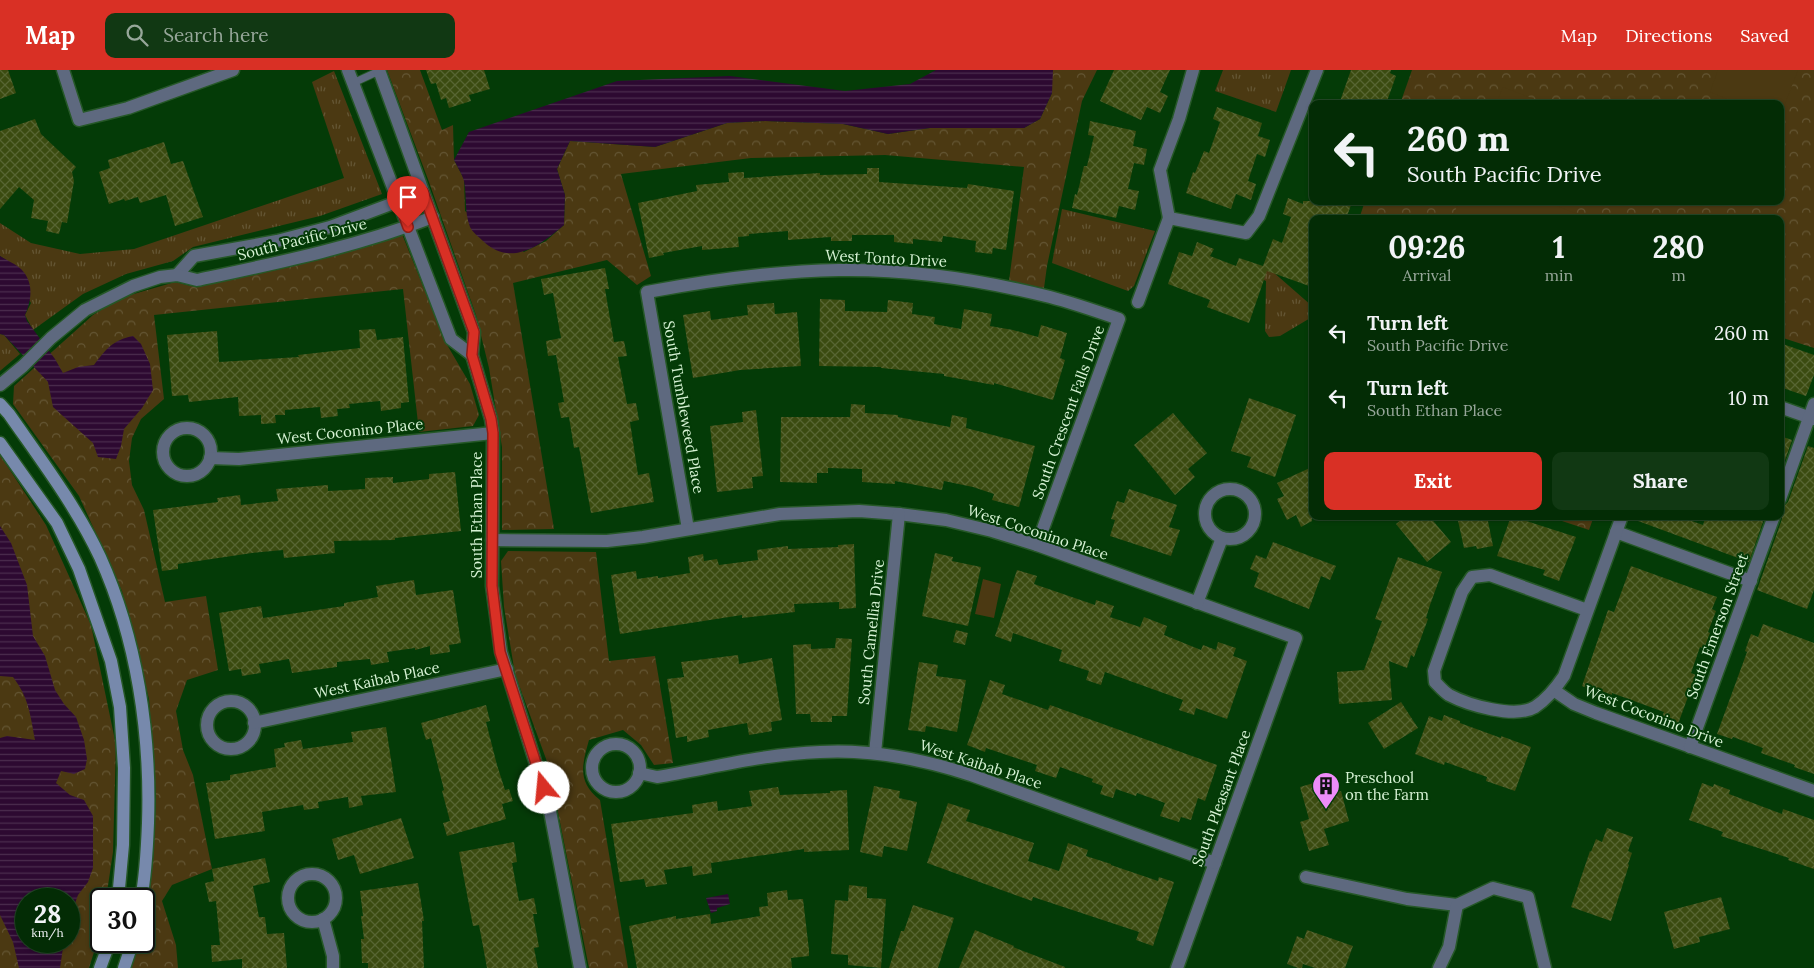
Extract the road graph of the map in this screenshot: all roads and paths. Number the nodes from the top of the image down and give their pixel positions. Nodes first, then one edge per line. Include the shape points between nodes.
1 (63, 70) edge
2 (233, 70) edge
3 (348, 70) edge
4 (1193, 70) edge
5 (1318, 70) edge
6 (379, 71) edge
7 (353, 83) junction
8 (423, 192) junction
9 (399, 202) junction
10 (433, 218) junction
11 (1169, 218) junction
12 (408, 227) junction
13 (177, 274) junction
14 (647, 292) joint
15 (1138, 302) dead end
16 (1119, 318) joint
17 (472, 355) junction
18 (0, 385) edge
19 (0, 404) edge
20 (1814, 404) edge
21 (1784, 408) edge
22 (1812, 418) edge
23 (493, 433) junction
24 (0, 443) edge
25 (210, 458) dead end
26 (1784, 489) edge
27 (899, 514) junction
28 (1620, 520) edge
29 (1773, 520) edge
30 (688, 529) junction
31 (1616, 532) junction
32 (1222, 538) dead end
33 (492, 540) junction
34 (1037, 545) junction
35 (1751, 581) junction
36 (1197, 603) junction
37 (1587, 610) junction
38 (1296, 638) joint
39 (507, 670) junction
40 (1554, 691) junction
41 (254, 723) dead end
42 (1690, 747) junction
43 (875, 753) junction
44 (639, 773) dead end
45 (1814, 792) edge
46 (1215, 863) junction
47 (1306, 878) dead end
48 (119, 888) edge
49 (142, 888) edge
50 (1457, 905) junction
51 (323, 919) dead end
52 (106, 953) edge
53 (129, 953) edge
54 (100, 968) edge
55 (124, 968) edge
56 (333, 968) edge
57 (580, 968) edge
58 (1177, 968) edge
59 (1440, 968) edge
60 (1545, 968) edge

1 - 2 street via 79,120 128,108
3 - 7 street
4 - 11 street via 1160,170
5 - 11 street via 1259,216 1246,232
6 - 7 lane
6 - 8 street, South Ethan Place
7 - 9 street
8 - 9 street, South Pacific Drive
8 - 10 street, South Ethan Place
9 - 12 street
9 - 13 street, South Pacific Drive via 276,241 194,256
10 - 12 street, South Pacific Drive
10 - 17 street, South Ethan Place via 474,332
11 - 15 street
12 - 13 street, South Pacific Drive via 329,252 197,280
12 - 17 street via 451,339
13 - 18 street, South Pacific Drive via 160,276 133,286 85,310
14 - 16 street, West Tonto Drive via 769,273 840,270 911,273 982,282 1051,297
14 - 30 street, South Tumbleweed Place
16 - 34 street, South Crescent Falls Drive
17 - 23 street, South Ethan Place
19 - 49 street via 74,510 100,558 135,661 143,710 149,792 148,845
20 - 22 street
21 - 22 street
22 - 26 street
23 - 25 street, West Coconino Place via 239,459
23 - 33 street, South Ethan Place
24 - 48 street via 57,522 79,568 111,661 120,707 124,768
27 - 30 street, West Coconino Place via 859,511 780,514
27 - 34 street, West Coconino Place via 946,520
27 - 43 street, South Camellia Drive
28 - 31 street
29 - 35 street, South Emerson Street
30 - 33 street, West Coconino Place via 607,541
31 - 35 street
31 - 37 street
32 - 36 street
33 - 39 street, South Ethan Place via 492,586 500,652
34 - 36 street, West Coconino Place
35 - 42 street, South Emerson Street
36 - 38 street, West Coconino Place
37 - 40 street via 1564,676
37 - 40 street via 1490,575 1472,577 1462,592 1434,671 1435,682 1448,694 1506,712 1533,708
38 - 46 street, South Pleasant Place
39 - 41 street, West Kaibab Place
39 - 57 street, South Ethan Place via 549,806
40 - 42 street, West Coconino Drive via 1574,704
42 - 45 street, West Coconino Drive
43 - 44 street, West Kaibab Place via 794,754 657,777
43 - 46 street, West Kaibab Place via 940,765 971,775
46 - 58 street, South Pleasant Place
47 - 50 street via 1407,900
50 - 59 street via 1449,947
50 - 60 street via 1493,888 1528,897
51 - 56 street
52 - 54 street
53 - 55 street

